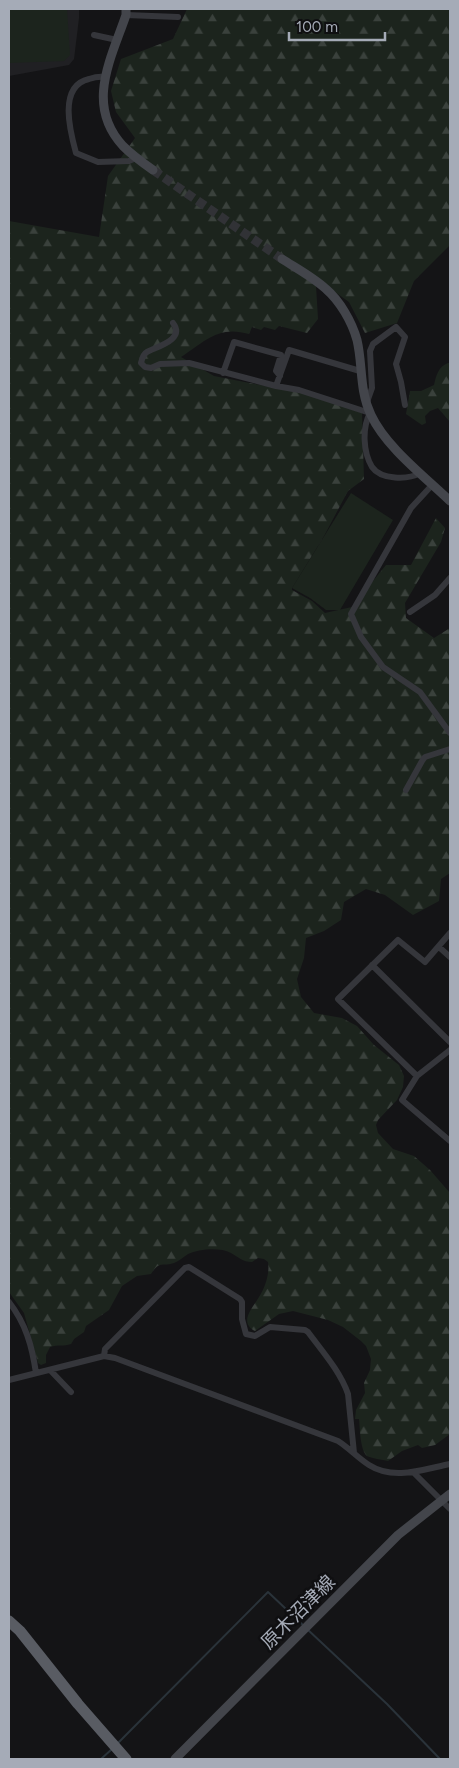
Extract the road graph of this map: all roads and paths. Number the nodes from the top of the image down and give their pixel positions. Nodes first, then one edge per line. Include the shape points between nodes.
1 (126, 12) edge
2 (178, 17) dead end
3 (94, 35) dead end
4 (117, 40) junction
5 (105, 77) junction
6 (136, 158) junction
7 (153, 170) tunnel mouth
8 (282, 259) tunnel mouth
9 (173, 323) dead end
10 (360, 371) junction
11 (223, 373) junction
12 (280, 376) junction
13 (276, 386) junction
14 (367, 402) junction
15 (405, 405) dead end
16 (370, 413) junction
17 (420, 473) junction
18 (433, 484) junction
19 (450, 500) edge
20 (450, 578) edge
21 (410, 612) dead end
22 (450, 733) edge
23 (450, 749) edge
24 (406, 790) dead end
25 (450, 934) edge
26 (439, 947) junction
27 (450, 957) edge
28 (372, 965) junction
29 (450, 1042) edge
30 (450, 1050) edge
31 (417, 1076) junction
32 (450, 1141) edge
33 (210, 1270) dead end
34 (207, 1278) junction
35 (230, 1283) dead end
36 (226, 1290) junction
37 (248, 1294) dead end
38 (9, 1302) edge
39 (242, 1302) junction
40 (104, 1356) junction
41 (50, 1370) junction
42 (36, 1373) junction
43 (9, 1380) edge
44 (72, 1392) dead end
45 (354, 1452) junction
46 (450, 1464) edge
47 (413, 1472) junction
48 (450, 1494) edge
49 (442, 1501) junction
50 (450, 1509) edge
51 (9, 1621) edge
52 (126, 1759) edge
53 (175, 1759) edge

1 - 2 street
1 - 4 main road
3 - 4 street
4 - 5 main road
5 - 6 main road via 102,93 106,120 123,146
5 - 6 street via 83,80 75,86 68,115 76,153 98,162
6 - 7 main road
8 - 10 main road via 326,289 344,311 357,340
9 - 11 street via 176,332 173,337 166,344 147,352 141,363 152,368 160,364 189,363
10 - 12 street via 289,350
10 - 14 main road
11 - 12 street via 234,342 281,355 276,371
11 - 13 street
12 - 13 street
13 - 16 street via 299,390
14 - 15 street via 372,388 370,351 396,326 405,337 396,364
14 - 16 main road
16 - 17 main road via 388,442
16 - 17 street via 366,421 365,447 373,468 380,474 400,479
17 - 18 main road
18 - 19 main road
18 - 22 street via 411,508 351,614 361,637 383,667 420,692
20 - 21 street via 435,595
23 - 24 street via 426,757
25 - 26 street
26 - 27 street
26 - 28 street via 425,962 398,940
28 - 29 street
28 - 31 street via 338,999
30 - 31 street
31 - 32 street via 402,1100
33 - 34 street
34 - 36 street
34 - 40 street via 189,1267 185,1268 105,1349
35 - 36 street
36 - 39 street
37 - 39 street
38 - 42 street via 32,1348
39 - 45 street via 246,1334 255,1336 270,1327 305,1330 333,1365 348,1394
40 - 41 street
40 - 45 street via 338,1441
41 - 42 street
41 - 44 street
42 - 43 street
45 - 47 street via 371,1467
46 - 47 street
47 - 49 street
48 - 49 main road, 原木沼津線
49 - 50 street
49 - 53 main road, 原木沼津線 via 398,1535
51 - 52 highway

